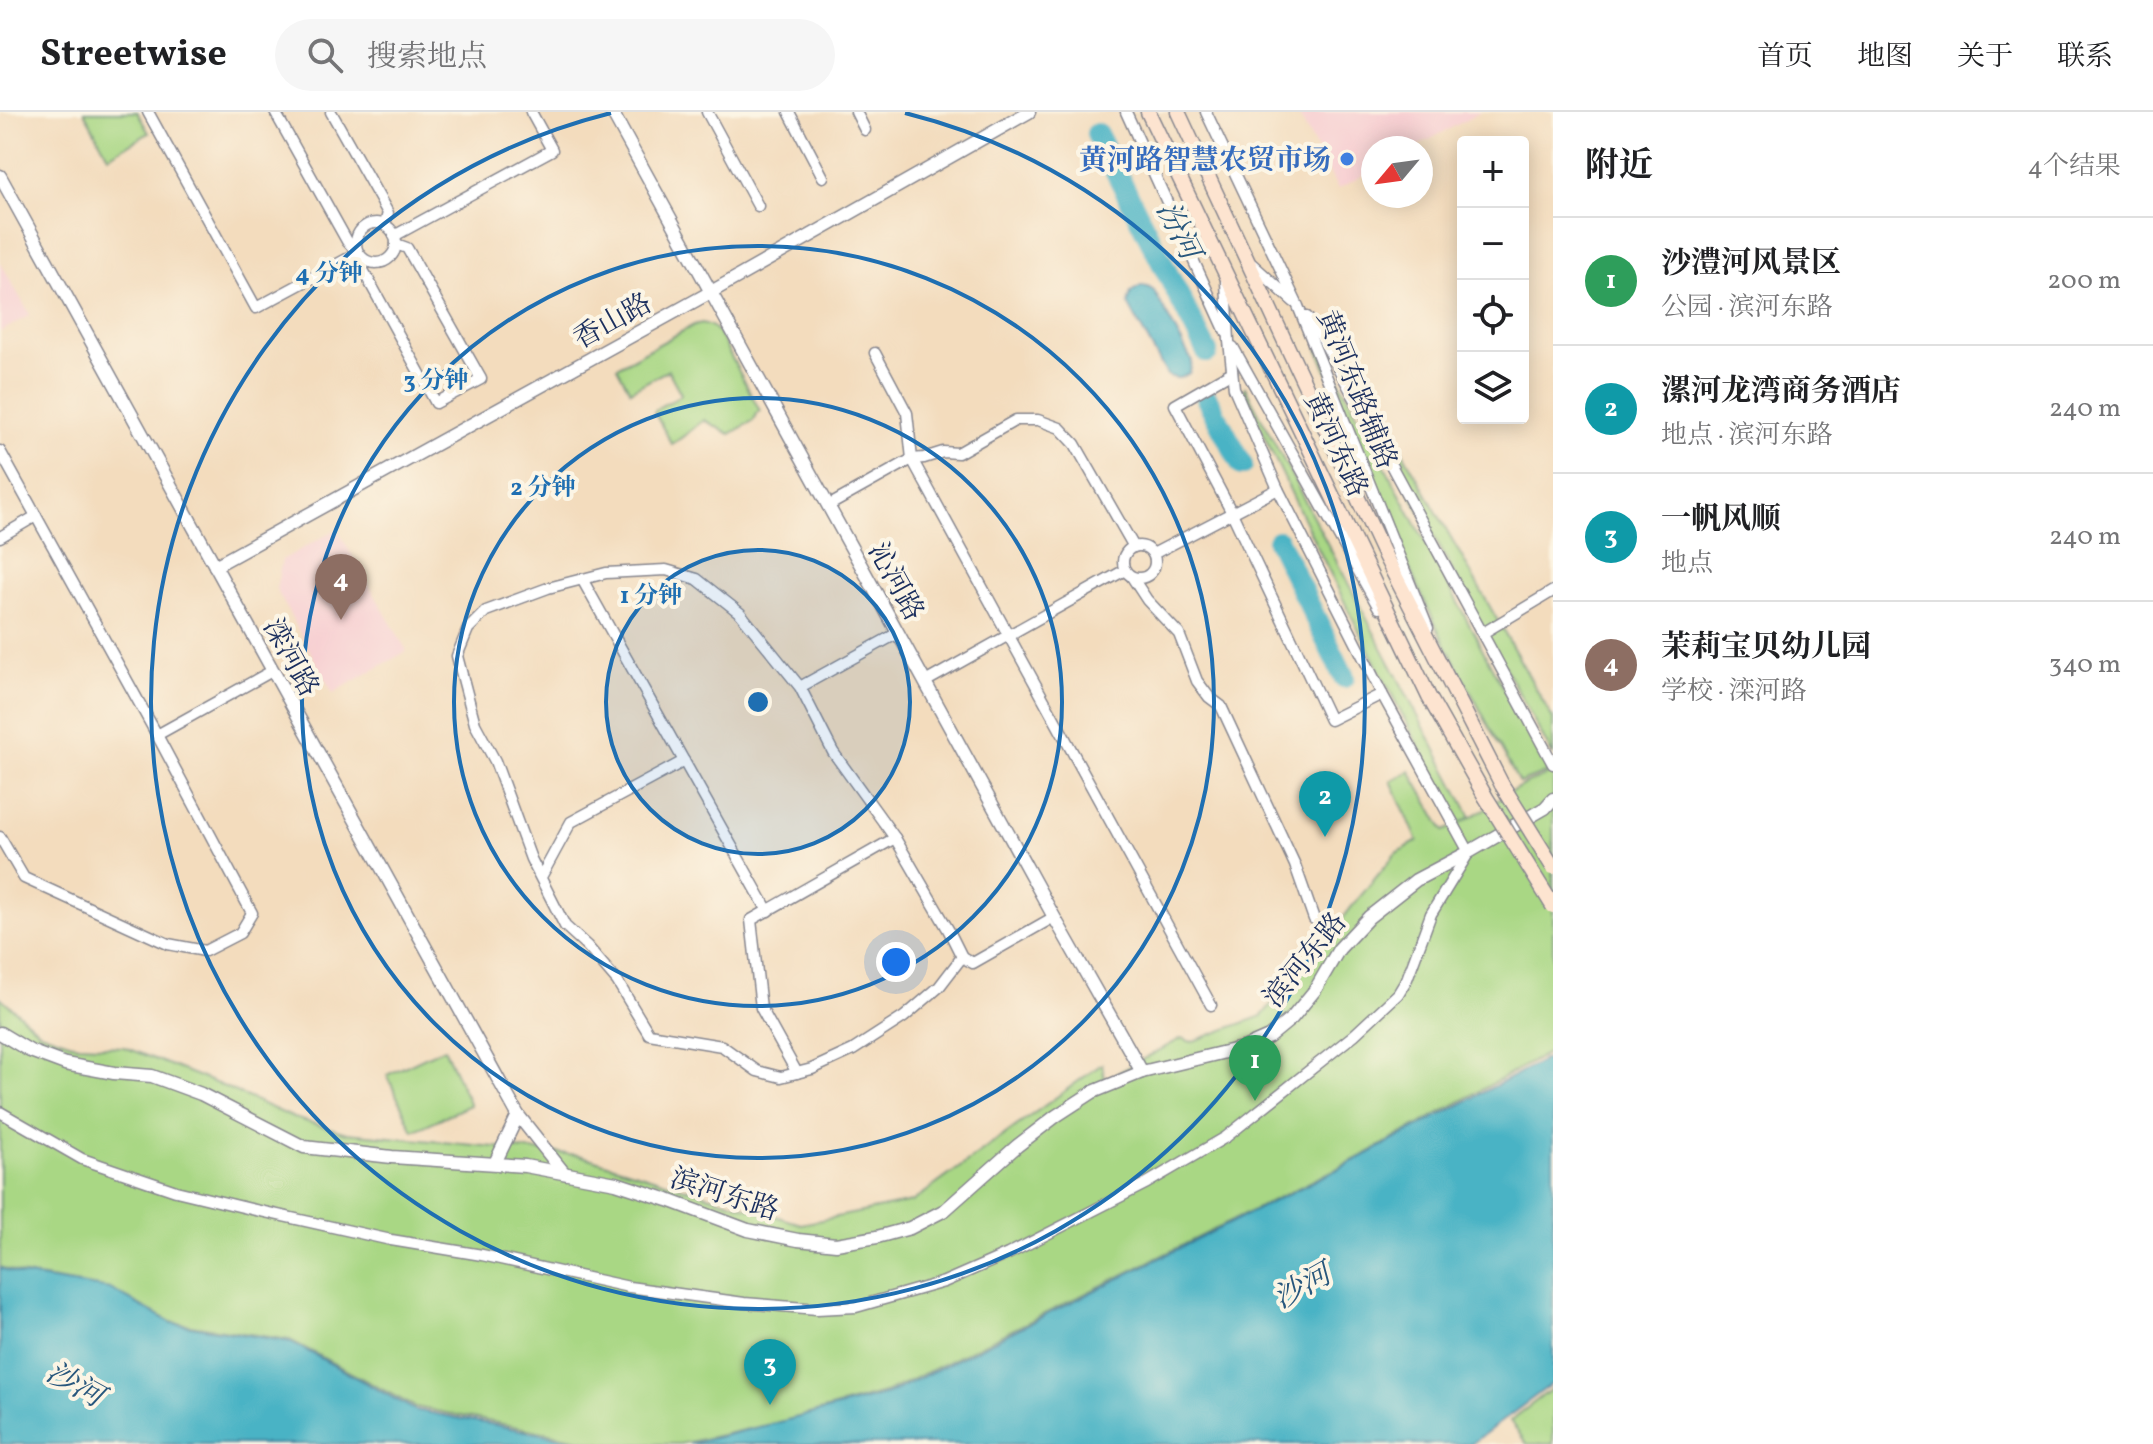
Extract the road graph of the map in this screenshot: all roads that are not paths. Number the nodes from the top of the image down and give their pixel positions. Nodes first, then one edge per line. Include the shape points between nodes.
1 (148, 112) edge
2 (275, 112) edge
3 (331, 112) edge
4 (531, 112) edge
5 (612, 112) edge
6 (707, 112) edge
7 (789, 112) edge
8 (856, 112) edge
9 (1029, 112) edge
10 (1126, 112) edge
11 (1148, 112) edge
12 (1178, 112) edge
13 (1206, 112) edge
14 (865, 130) dead end
15 (0, 176) edge
16 (823, 177) dead end
17 (758, 206) dead end
18 (385, 224) junction
19 (395, 240) junction
20 (358, 253) junction
21 (1247, 259) junction
22 (1226, 271) junction
23 (711, 292) junction
24 (1298, 306) junction
25 (1229, 341) junction
26 (875, 353) dead end
27 (1232, 372) junction
28 (0, 451) edge
29 (912, 459) junction
30 (1278, 489) junction
31 (828, 506) junction
32 (1232, 513) junction
33 (36, 516) junction
34 (0, 537) edge
35 (1134, 547) junction
36 (1153, 554) junction
37 (215, 566) junction
38 (1128, 573) junction
39 (582, 579) junction
40 (1553, 591) edge
41 (898, 633) junction
42 (1483, 633) junction
43 (1008, 635) junction
44 (272, 671) junction
45 (925, 682) junction
46 (800, 687) junction
47 (1453, 689) junction
48 (1382, 694) junction
49 (1429, 697) junction
50 (157, 735) junction
51 (684, 761) junction
52 (1553, 764) edge
53 (1550, 804) edge
54 (0, 837) edge
55 (895, 838) junction
56 (1469, 852) junction
57 (1553, 867) edge
58 (541, 877) junction
59 (1553, 906) edge
60 (768, 911) junction
61 (1054, 917) junction
62 (1314, 919) dead end
63 (962, 957) junction
64 (1211, 1005) dead end
65 (0, 1033) edge
66 (1142, 1072) junction
67 (797, 1073) junction
68 (0, 1112) edge
69 (518, 1115) junction
70 (495, 1163) junction
71 (564, 1173) junction

1 - 20 street via 256,308
2 - 20 street
3 - 18 street via 388,213
4 - 19 street via 552,150
5 - 23 street, 沁河路
6 - 17 street
7 - 16 street
8 - 14 street
9 - 23 street, 香山路
10 - 25 street
11 - 22 main road, 黄河东路
12 - 21 main road, 黄河东路
13 - 24 street, 黄河东路辅路
15 - 37 street, 滦河路
18 - 19 street
18 - 20 street via 362,229
19 - 20 street via 394,252 383,262 367,262
19 - 20 street via 407,248 481,379 436,403
21 - 24 street
21 - 47 main road, 黄河东路
22 - 25 street
22 - 49 main road, 黄河东路
23 - 31 street, 沁河路
23 - 37 street, 香山路
24 - 42 street via 1321,336
24 - 47 street, 黄河东路辅路
25 - 27 street
25 - 49 street
26 - 29 street via 907,413
27 - 30 street
27 - 32 street via 1175,405
28 - 33 street
29 - 31 street
29 - 35 street via 958,453 1016,420 1060,428 1075,444
29 - 43 street
30 - 32 street
30 - 48 street
31 - 41 street, 沁河路
32 - 36 street
32 - 48 street via 1330,720
33 - 34 street
33 - 50 street
35 - 36 street
35 - 38 street via 1123,559
36 - 38 street via 1151,573 1142,578
37 - 44 street, 滦河路
38 - 43 street
38 - 62 street via 1179,634 1197,681 1221,706 1295,865
39 - 46 street via 666,570 697,579 740,613
39 - 51 street
39 - 58 street via 486,611 468,629 457,656 475,724
40 - 42 street
41 - 45 street, 沁河路
41 - 46 street
42 - 52 street
43 - 45 street
43 - 64 street
44 - 50 street
44 - 69 street, 滦河路
45 - 61 street, 沁河路
46 - 55 street via 833,752
47 - 57 main road, 黄河东路, bridge via 1502,785
48 - 56 street
49 - 59 main road, 黄河东路, bridge
50 - 54 street via 252,913 240,933 205,951 168,944 24,878
51 - 58 street via 571,822
51 - 60 street
53 - 56 street, 滨河东路
55 - 60 street
55 - 63 street
56 - 66 street, 滨河东路 via 1416,880 1369,917 1339,949 1292,1018 1269,1037
56 - 68 street via 1431,914 1398,994 1226,1137 1008,1254 944,1282 856,1307 744,1303 629,1287 263,1212 176,1191 82,1159
58 - 67 street via 565,926 617,981 649,1034 722,1046 757,1071 781,1077
60 - 67 street via 751,920 761,1008
61 - 63 street via 973,963
61 - 66 street, 沁河路
63 - 67 street via 939,987 904,1017 853,1050
65 - 70 street, 滨河东路 via 65,1064 152,1076 304,1147
66 - 71 street, 滨河东路 via 1093,1092 1056,1116 945,1210 877,1237 836,1244 748,1230 629,1187
69 - 70 street
69 - 71 street, 滦河路
70 - 71 street, 滨河东路

